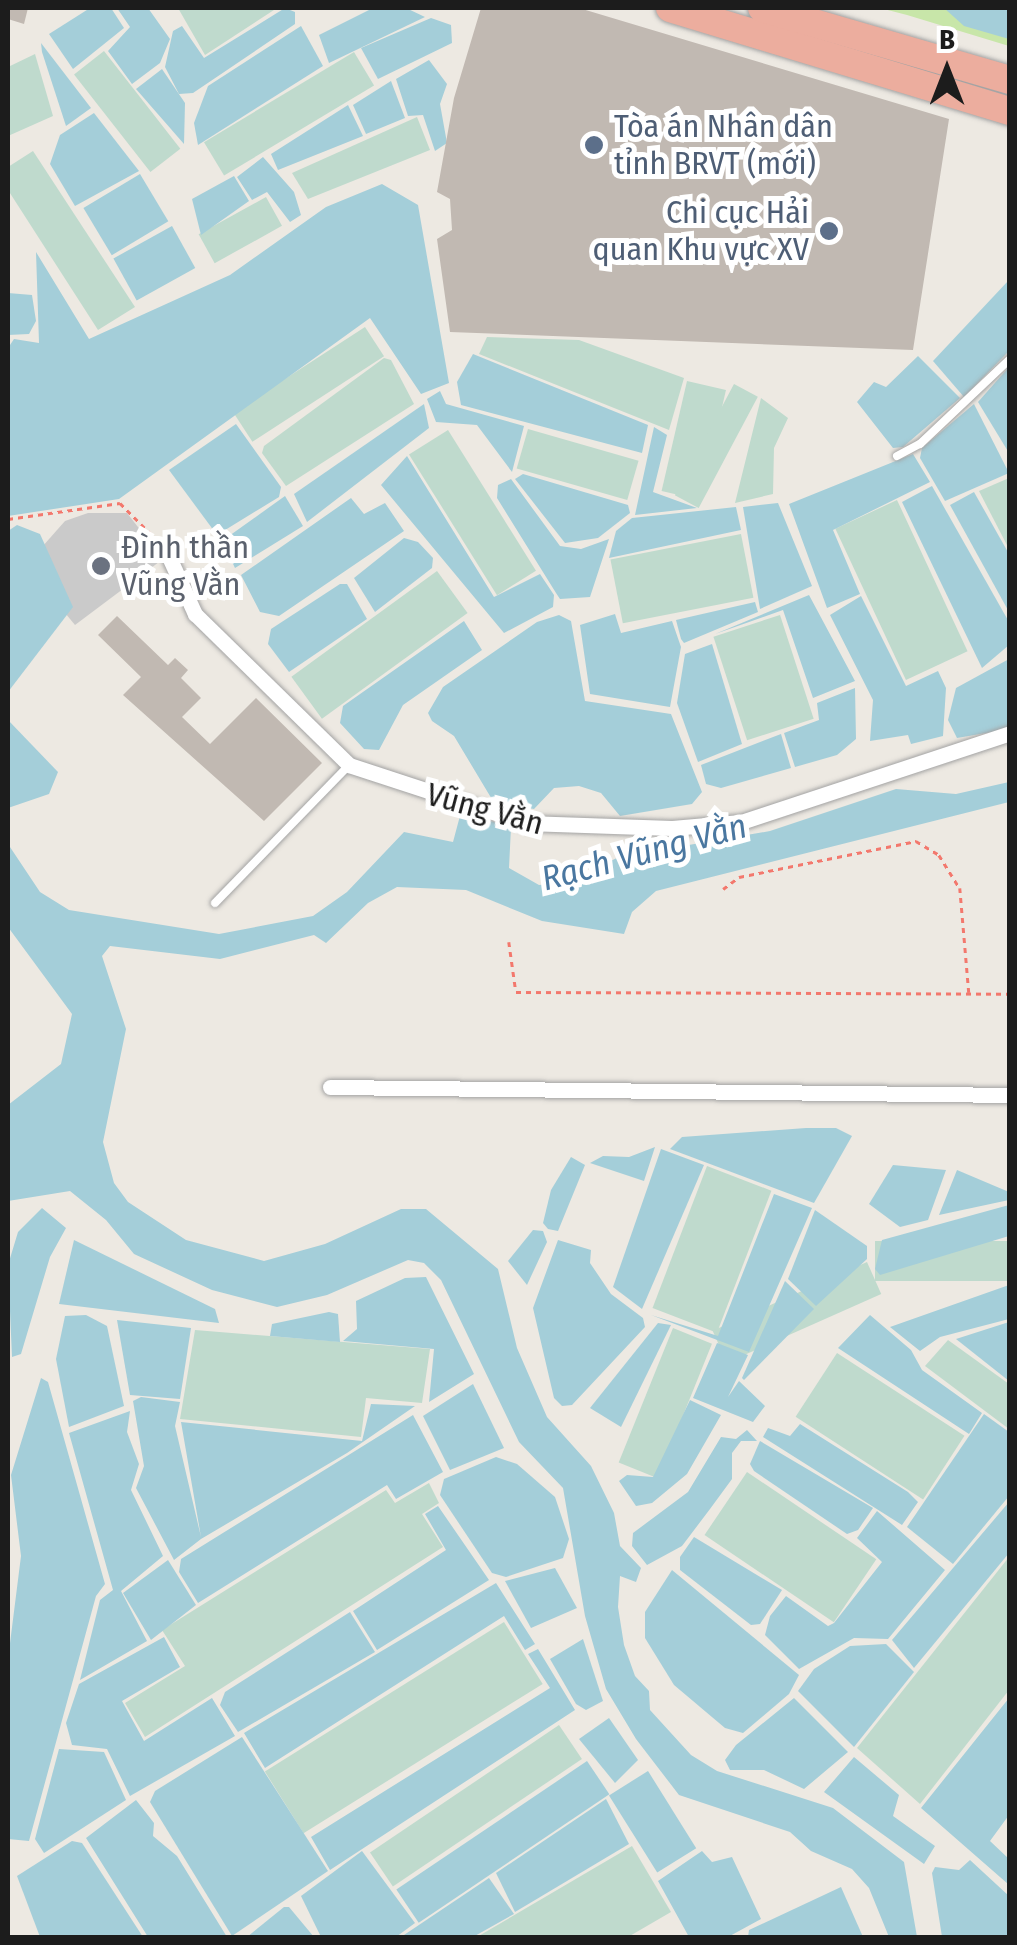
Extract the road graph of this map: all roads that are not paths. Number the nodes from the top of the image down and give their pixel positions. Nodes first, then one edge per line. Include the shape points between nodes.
1 (670, 8) edge
2 (762, 8) edge
3 (1010, 80) edge
4 (1010, 112) edge
5 (1010, 359) edge
6 (897, 456) dead end
7 (169, 557) road end
8 (1010, 733) edge
9 (350, 765) junction
10 (214, 903) dead end
11 (330, 1087) dead end
12 (1010, 1095) edge

1 - 4 highway
2 - 3 highway
5 - 6 lane via 920,444
7 - 9 street, Vũng Vằn via 195,614
8 - 9 street, Vũng Vằn via 742,822 689,828 543,826
9 - 10 lane
11 - 12 street

